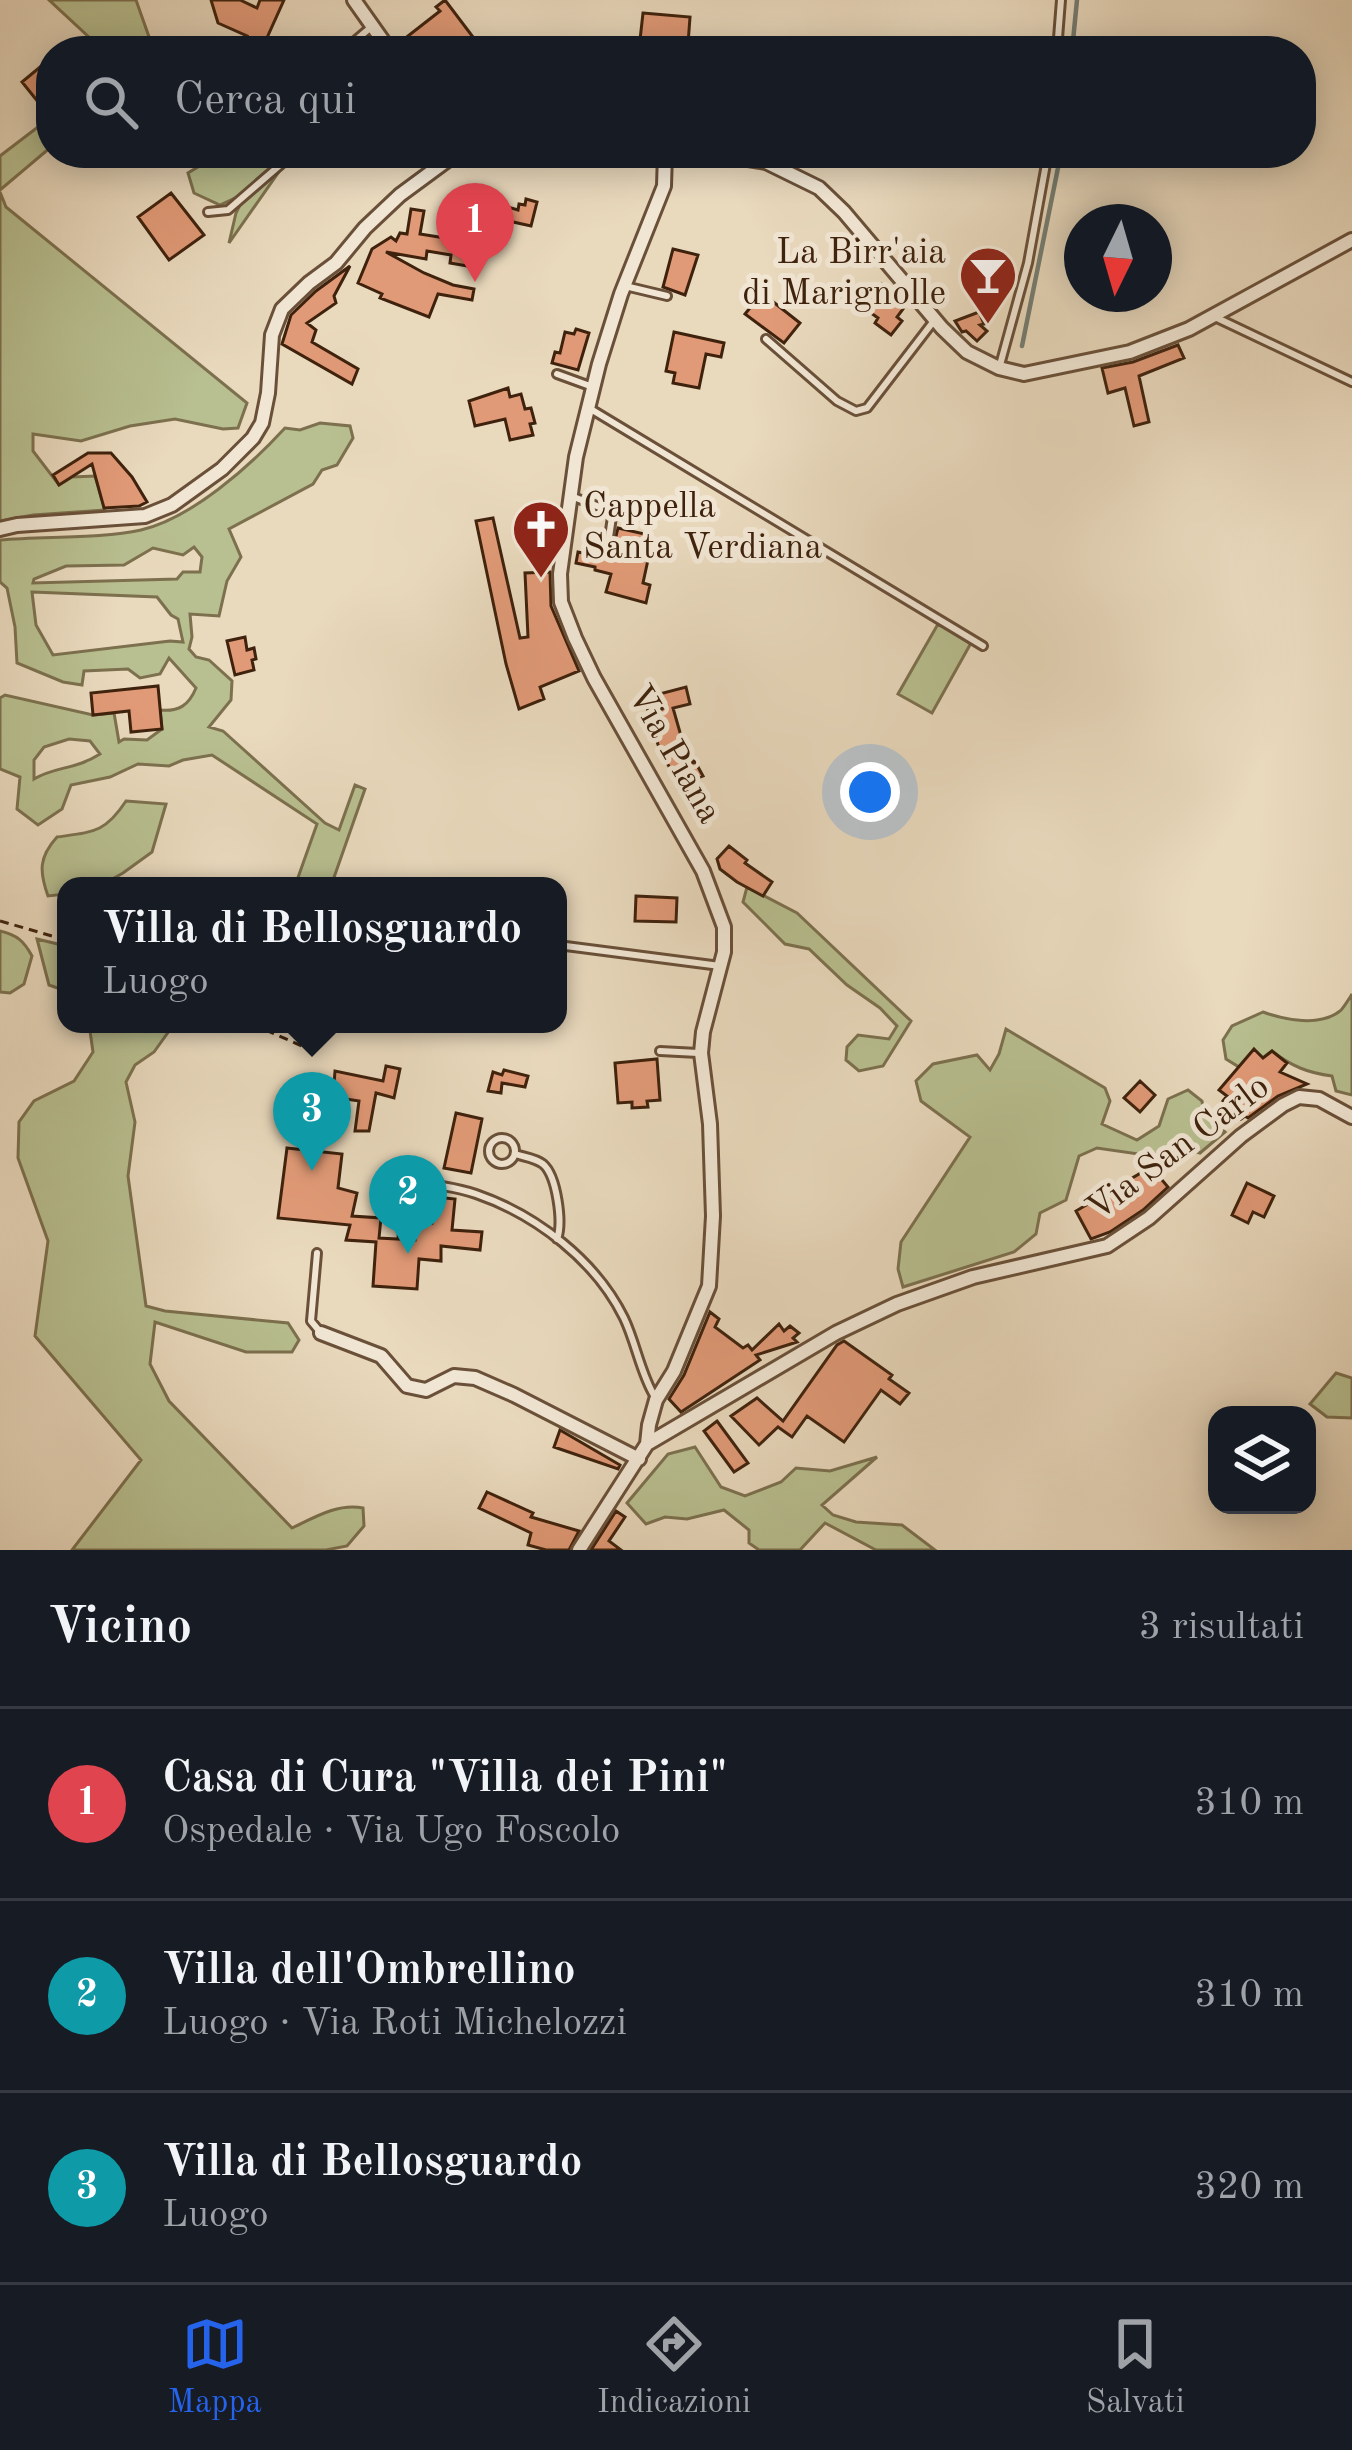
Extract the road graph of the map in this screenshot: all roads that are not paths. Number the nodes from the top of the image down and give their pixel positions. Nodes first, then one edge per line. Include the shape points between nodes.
1 (353, 0) edge
2 (1061, 0) edge
3 (373, 26) junction
4 (361, 36) edge
5 (380, 36) edge
6 (1058, 36) edge
7 (277, 168) edge
8 (437, 168) edge
9 (664, 168) edge
10 (778, 168) edge
11 (1045, 168) edge
12 (208, 212) dead end
13 (1352, 241) edge
14 (625, 286) junction
15 (667, 296) dead end
16 (1214, 316) junction
17 (935, 319) junction
18 (766, 339) dead end
19 (999, 368) junction
20 (557, 374) dead end
21 (1352, 382) edge
22 (594, 387) junction
23 (589, 408) junction
24 (571, 496) junction
25 (0, 529) edge
26 (608, 544) dead end
27 (983, 646) dead end
28 (567, 946) edge
29 (720, 966) junction
30 (660, 1051) dead end
31 (701, 1053) junction
32 (1352, 1117) edge
33 (515, 1154) junction
34 (402, 1181) road end
35 (557, 1239) junction
36 (316, 1253) dead end
37 (321, 1334) joint
38 (659, 1396) junction
39 (647, 1444) junction
40 (639, 1459) junction
41 (579, 1550) edge

1 - 3 street
2 - 6 lane
3 - 4 lane
3 - 5 street
7 - 12 lane via 228,210
8 - 25 street via 281,309 262,422 222,469 145,516
9 - 14 street, Via Piana
10 - 17 street via 819,188 844,212
11 - 19 lane
13 - 16 street
14 - 15 lane
14 - 22 street, Via Piana
16 - 19 street via 1130,352 1024,374
16 - 21 lane
17 - 18 lane via 867,408 856,411
17 - 19 street via 968,352
20 - 22 lane
22 - 23 street, Via Piana
23 - 24 street, Via Piana
23 - 27 lane
24 - 26 lane via 610,511
24 - 29 street, Via Piana via 562,602 594,678 703,871 724,927
28 - 29 lane
29 - 31 street, Via Piana
30 - 31 lane
31 - 38 street, Via Piana via 710,1124 709,1286
32 - 39 street, Via San Carlo via 1299,1097 1107,1246 897,1304
33 - 33 lane via 505,1138 489,1149 501,1164
33 - 35 lane via 549,1172
34 - 35 lane via 473,1193
35 - 38 lane via 607,1287
36 - 37 lane via 311,1321
37 - 40 street via 381,1356 406,1386 426,1390 454,1376 476,1378
38 - 39 street, Via Piana
39 - 40 street, Via Piana
40 - 41 street, Via Piana

